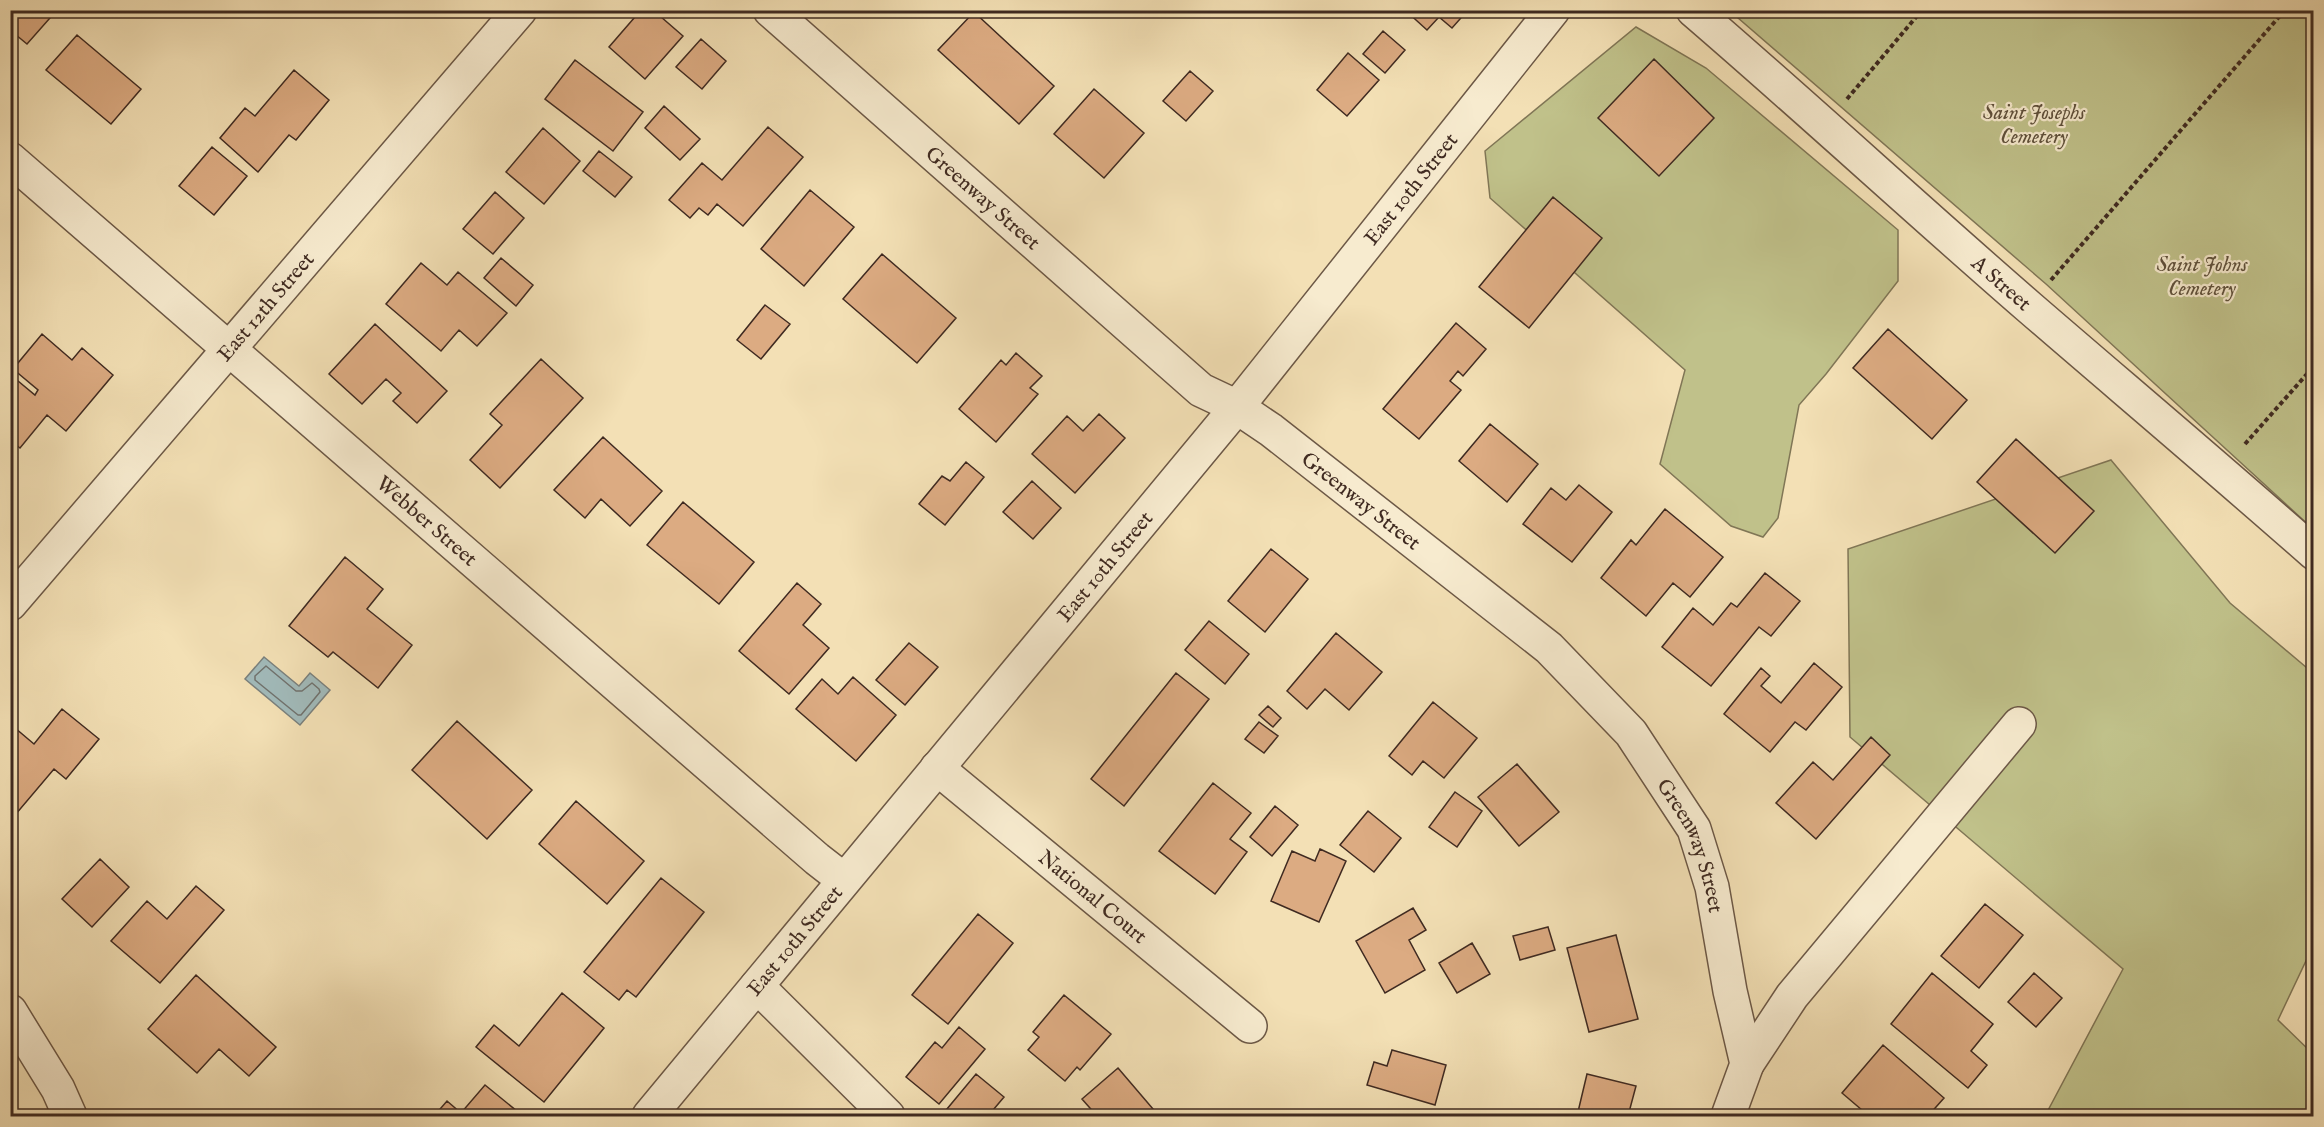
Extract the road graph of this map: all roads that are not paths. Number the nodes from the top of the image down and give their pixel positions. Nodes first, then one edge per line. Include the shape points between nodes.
1 (520, 10) edge
2 (770, 10) edge
3 (1552, 10) edge
4 (1693, 10) edge
5 (10, 159) edge
6 (230, 351) junction
7 (1237, 407) junction
8 (2313, 553) edge
9 (10, 604) edge
10 (2019, 724) dead end
11 (937, 768) junction
12 (844, 880) junction
13 (757, 986) junction
14 (10, 1011) edge
15 (1250, 1026) dead end
16 (1747, 1064) junction
17 (70, 1116) edge
18 (649, 1116) edge
19 (888, 1116) edge
20 (1728, 1116) edge

1 - 6 street, East 12th Street
2 - 7 street, Greenway Street via 1201,390
3 - 7 street, East 10th Street
4 - 8 street, A Street
5 - 6 street, Webber Street
6 - 9 street, East 12th Street
6 - 12 street, Webber Street
7 - 11 street, East 10th Street
7 - 16 street, Greenway Street via 1549,648 1631,733 1694,829 1712,887
10 - 16 street via 1792,996
11 - 12 street, East 10th Street
11 - 15 street, National Court
12 - 13 street, East 10th Street
13 - 18 street, East 10th Street
13 - 19 street
14 - 17 street
16 - 20 street

